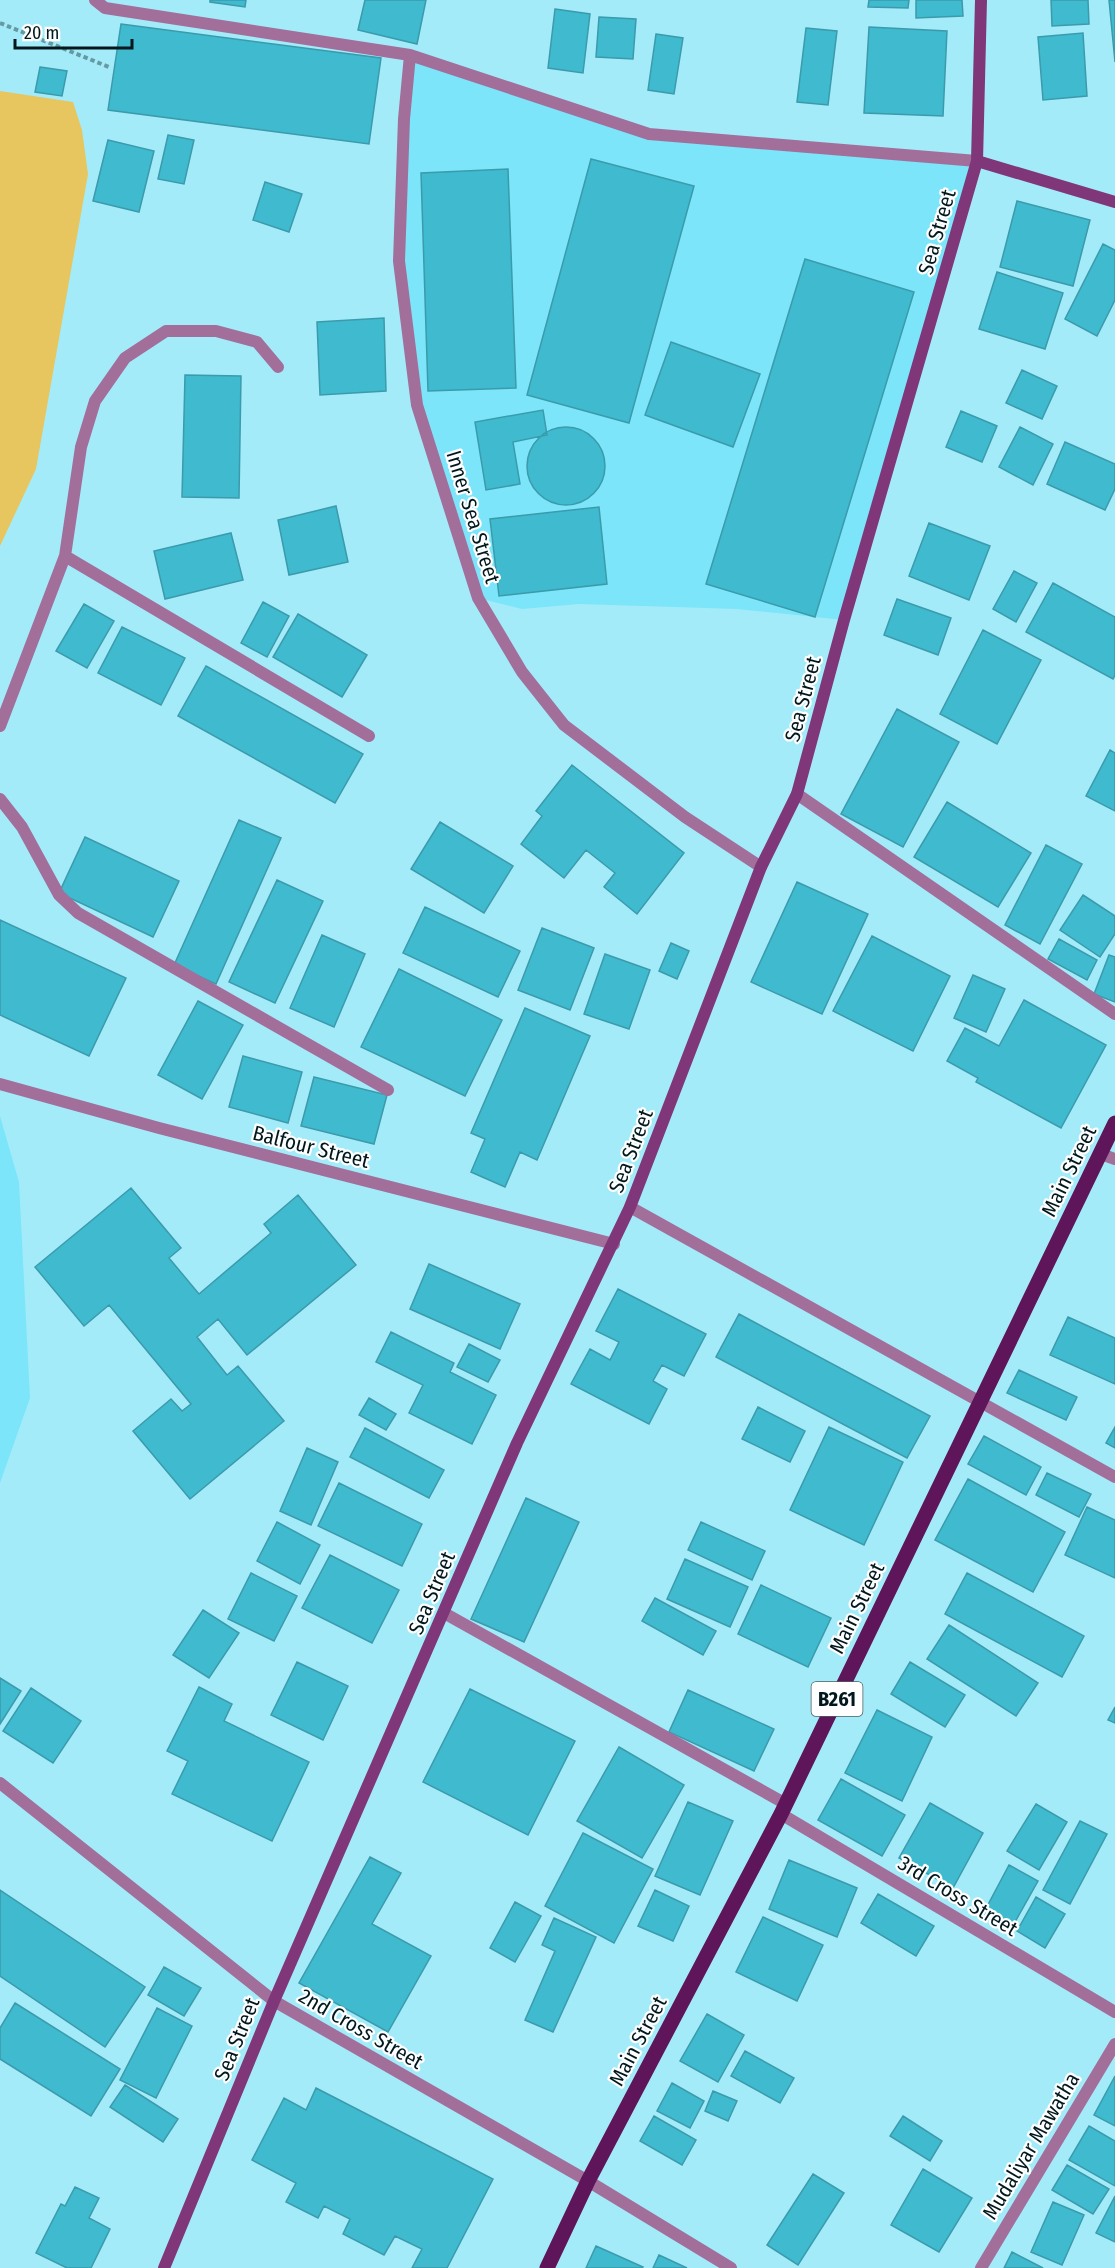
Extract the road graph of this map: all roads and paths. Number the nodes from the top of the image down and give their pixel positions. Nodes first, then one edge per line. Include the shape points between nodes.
1 (95, 0) edge
2 (981, 0) edge
3 (0, 23) edge
4 (410, 55) junction
5 (110, 67) dead end
6 (977, 161) junction
7 (1115, 202) edge
8 (278, 367) dead end
9 (64, 556) junction
10 (0, 726) edge
11 (369, 736) dead end
12 (797, 794) junction
13 (0, 799) edge
14 (761, 867) junction
15 (1115, 1014) edge
16 (0, 1084) edge
17 (388, 1090) dead end
18 (1115, 1124) edge
19 (1108, 1156) edge
20 (630, 1207) junction
21 (614, 1244) junction
22 (980, 1401) junction
23 (1115, 1477) edge
24 (444, 1613) junction
25 (0, 1783) edge
26 (784, 1809) junction
27 (274, 2001) junction
28 (1115, 2012) edge
29 (1115, 2044) edge
30 (588, 2181) junction
31 (164, 2268) edge
32 (547, 2268) edge
33 (731, 2268) edge
34 (981, 2268) edge

1 - 4 street via 105,8
2 - 6 street, Sea Street
3 - 5 path
4 - 6 street via 650,134
4 - 14 street, Inner Sea Street via 404,119 400,273 417,405 478,598 522,672 564,725 685,817
6 - 7 street
6 - 12 street, Sea Street
8 - 9 street via 257,342 216,331 166,331 125,358 96,401 81,447
9 - 10 street
9 - 11 street
12 - 14 street, Sea Street
12 - 15 street
13 - 17 street via 22,827 58,894 78,913
14 - 20 street, Sea Street
16 - 21 street, Balfour Street
18 - 19 main road, Main Street / B261
19 - 22 main road, Main Street / B261
20 - 21 street, Sea Street
20 - 22 street
21 - 24 street, Sea Street via 517,1443
22 - 23 street
22 - 26 main road, Main Street / B261
24 - 26 street, 3rd Cross Street
24 - 27 street, Sea Street
25 - 27 street, 2nd Cross Street
26 - 28 street, 3rd Cross Street
26 - 30 main road, Main Street / B261
27 - 30 street, 2nd Cross Street
27 - 31 street, Sea Street
29 - 34 street, Mudaliyar Mawatha
30 - 32 main road, Main Street / B261
30 - 33 street, 2nd Cross Street

